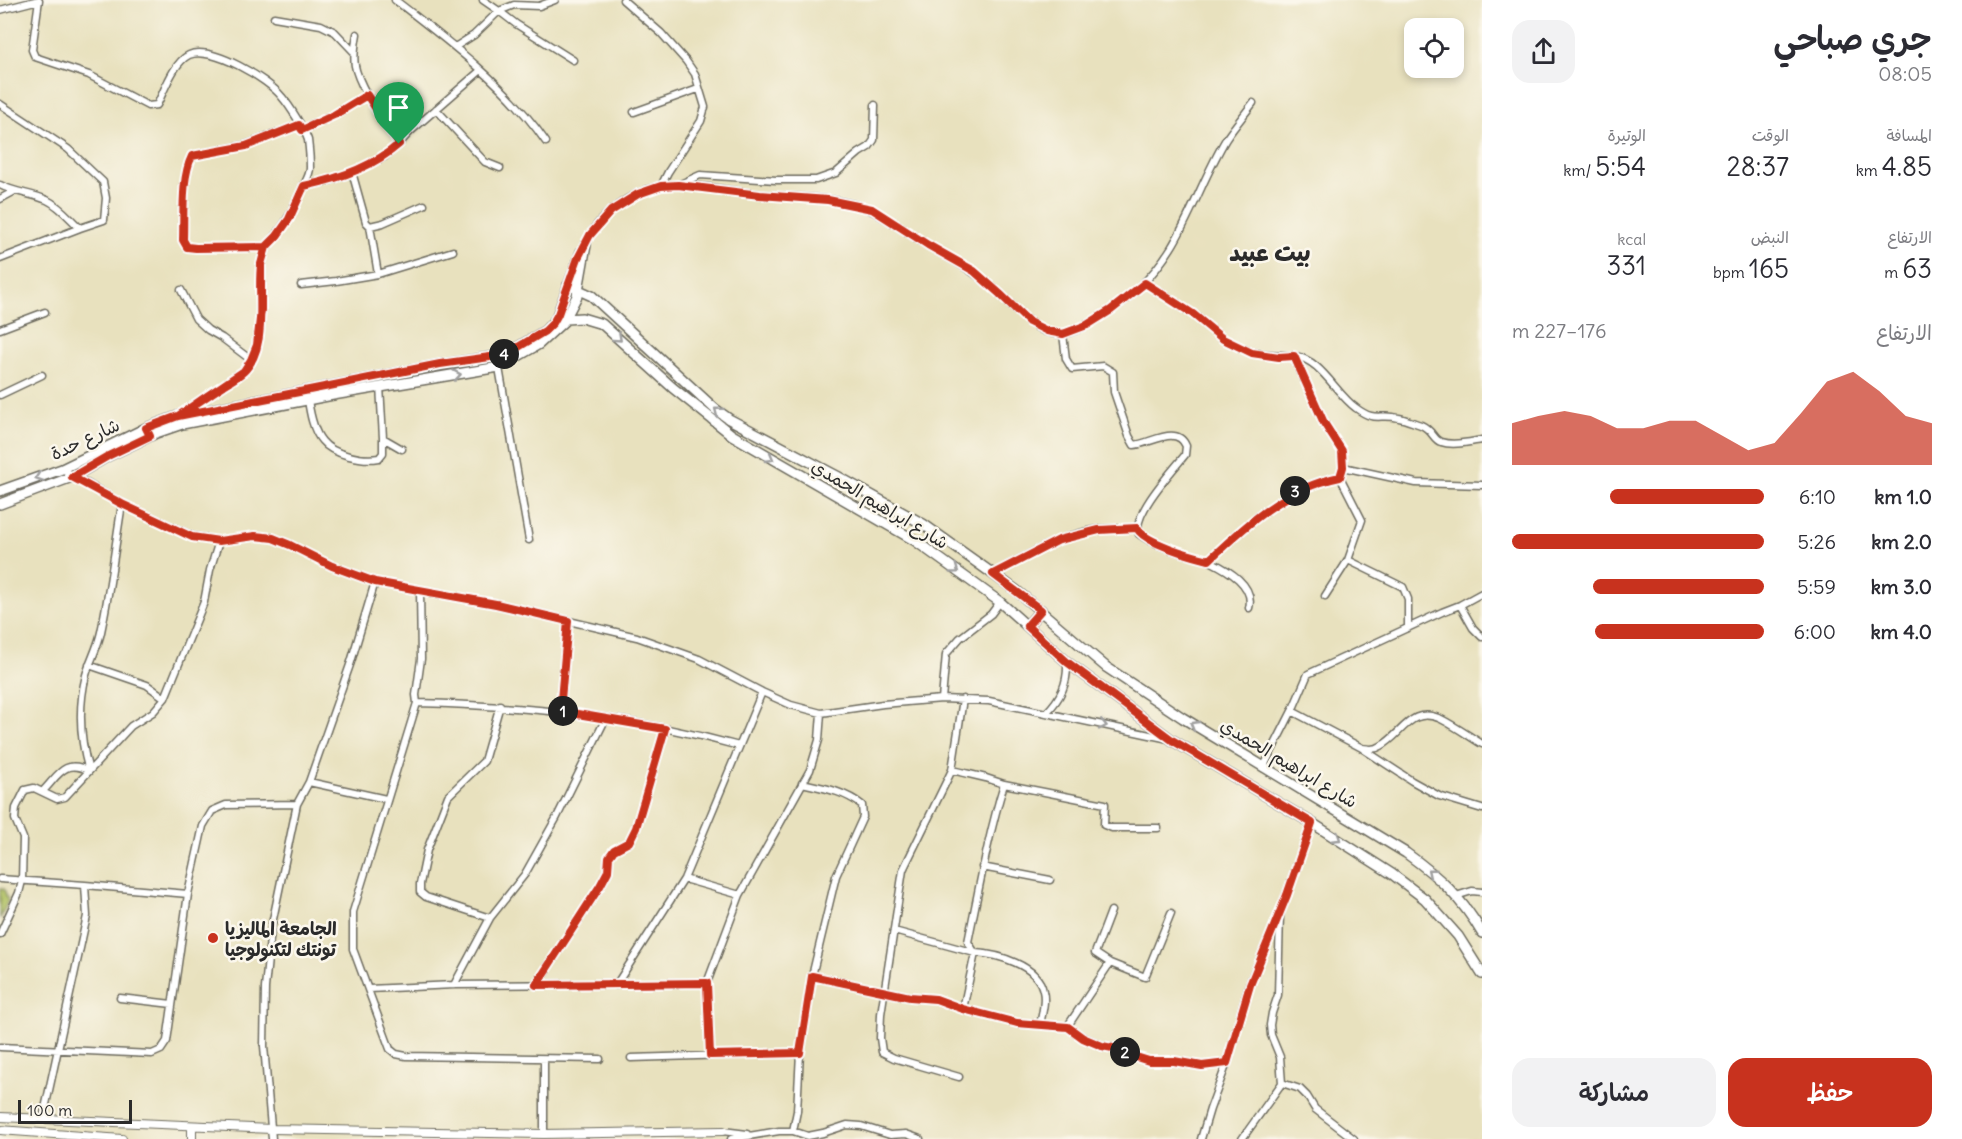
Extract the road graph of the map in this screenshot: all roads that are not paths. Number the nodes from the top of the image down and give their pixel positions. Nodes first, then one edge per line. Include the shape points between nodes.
1 (395, 0) edge
2 (483, 0) edge
3 (555, 0) edge
4 (623, 0) edge
5 (0, 10) edge
6 (499, 11) junction
7 (274, 17) dead end
8 (357, 34) dead end
9 (455, 47) junction
10 (354, 52) junction
11 (573, 60) dead end
12 (480, 71) junction
13 (698, 89) junction
14 (367, 95) junction
15 (1253, 103) dead end
16 (0, 104) edge
17 (875, 105) dead end
18 (436, 109) junction
19 (634, 112) dead end
20 (301, 127) junction
21 (546, 142) dead end
22 (399, 144) junction
23 (500, 168) dead end
24 (352, 172) junction
25 (0, 185) edge
26 (678, 185) junction
27 (304, 186) junction
28 (661, 186) junction
29 (14, 192) junction
30 (0, 199) edge
31 (424, 206) dead end
32 (370, 226) junction
33 (80, 228) junction
34 (586, 245) junction
35 (266, 247) junction
36 (453, 250) dead end
37 (0, 259) edge
38 (582, 264) junction
39 (378, 273) junction
40 (1145, 283) junction
41 (301, 285) dead end
42 (568, 285) junction
43 (578, 289) junction
44 (181, 290) dead end
45 (592, 296) junction
46 (45, 312) dead end
47 (566, 319) junction
48 (0, 329) edge
49 (1063, 334) junction
50 (497, 356) junction
51 (1294, 356) junction
52 (251, 360) junction
53 (499, 367) junction
54 (42, 375) dead end
55 (682, 377) junction
56 (380, 386) junction
57 (673, 388) junction
58 (0, 395) edge
59 (308, 395) junction
60 (178, 416) junction
61 (194, 416) junction
62 (148, 432) junction
63 (759, 434) junction
64 (383, 438) junction
65 (1482, 440) edge
66 (750, 447) junction
67 (402, 449) dead end
68 (1343, 467) junction
69 (62, 469) junction
70 (72, 477) junction
71 (1340, 477) junction
72 (1482, 485) edge
73 (0, 492) edge
74 (2, 504) edge
75 (122, 504) junction
76 (1137, 528) junction
77 (529, 540) dead end
78 (219, 541) junction
79 (1209, 560) junction
80 (1348, 560) junction
81 (993, 574) junction
82 (375, 582) junction
83 (420, 590) junction
84 (1482, 593) edge
85 (1325, 596) dead end
86 (1000, 602) junction
87 (1460, 605) junction
88 (1249, 608) dead end
89 (1041, 610) junction
90 (568, 621) junction
91 (1027, 626) junction
92 (1408, 628) junction
93 (1482, 637) edge
94 (1067, 662) junction
95 (89, 665) junction
96 (762, 692) junction
97 (165, 698) junction
98 (942, 699) junction
99 (963, 699) junction
100 (417, 703) junction
101 (500, 705) junction
102 (560, 711) junction
103 (1292, 711) junction
104 (821, 713) junction
105 (1046, 713) junction
106 (606, 718) junction
107 (665, 729) junction
108 (1172, 740) junction
109 (1482, 744) edge
110 (739, 746) junction
111 (1362, 748) junction
112 (1263, 768) junction
113 (951, 770) junction
114 (89, 771) junction
115 (309, 782) junction
116 (802, 783) junction
117 (1004, 784) junction
118 (43, 790) junction
119 (386, 799) junction
120 (297, 804) junction
121 (1482, 809) edge
122 (1312, 823) junction
123 (1158, 828) dead end
124 (982, 867) junction
125 (0, 879) edge
126 (684, 879) junction
127 (1050, 880) dead end
128 (22, 881) junction
129 (85, 885) junction
130 (1482, 892) edge
131 (188, 894) junction
132 (740, 895) junction
133 (1456, 896) junction
134 (1111, 911) dead end
135 (1280, 913) junction
136 (1170, 914) dead end
137 (490, 918) junction
138 (894, 931) junction
139 (1482, 933) edge
140 (0, 934) edge
141 (975, 953) junction
142 (1110, 963) junction
143 (1482, 974) edge
144 (812, 976) junction
145 (707, 983) junction
146 (454, 985) junction
147 (536, 985) junction
148 (616, 985) junction
149 (369, 989) junction
150 (885, 990) junction
151 (120, 998) dead end
152 (172, 1004) junction
153 (963, 1009) junction
154 (1040, 1024) junction
155 (1068, 1027) junction
156 (0, 1047) edge
157 (57, 1050) junction
158 (800, 1053) junction
159 (710, 1055) junction
160 (631, 1058) dead end
161 (544, 1059) junction
162 (600, 1059) dead end
163 (1227, 1063) junction
164 (959, 1077) dead end
165 (1282, 1083) junction
166 (0, 1117) edge
167 (43, 1118) junction
168 (192, 1126) junction
169 (0, 1130) edge
170 (272, 1130) junction
171 (723, 1131) joint
172 (793, 1131) junction
173 (40, 1132) junction
174 (544, 1134) junction
175 (754, 1136) junction
176 (122, 1139) edge
177 (192, 1139) edge
178 (272, 1139) edge
179 (731, 1139) edge
180 (920, 1139) edge
181 (1201, 1139) edge
182 (1242, 1139) edge
183 (1354, 1139) edge

1 - 9 street
2 - 6 street
3 - 6 street
4 - 13 street via 686,61 695,74
5 - 20 street via 39,0 32,50 35,57 90,75 148,106 157,105 178,63 189,55 224,58 281,95
6 - 9 street
6 - 11 street
7 - 10 street via 321,25 335,32
8 - 10 street
9 - 12 street
10 - 14 street via 357,78
12 - 18 street
12 - 21 street
13 - 19 street
13 - 28 street via 705,107 701,121
14 - 20 street via 334,115
14 - 22 street
15 - 40 street via 1226,140 1171,248
16 - 33 street via 68,149 103,182 104,220
17 - 26 street via 874,140 836,173 816,180 700,175
18 - 22 street
18 - 23 street via 485,162
20 - 27 street via 307,138 310,170
20 - 35 street via 246,146 192,156 187,164 183,240 187,247
22 - 24 street via 384,157
24 - 27 street
24 - 32 street
25 - 29 street
26 - 28 street
26 - 49 street via 828,200 872,209 974,271 1029,322
27 - 35 street via 289,219
28 - 34 street via 638,194 611,211
29 - 30 street
29 - 33 street via 50,201
31 - 32 street
32 - 39 street
33 - 37 street
34 - 38 main road, شارع حدة
34 - 42 main road, شارع حدة
35 - 52 street via 261,264 260,327
36 - 39 street
38 - 43 main road, شارع حدة
38 - 45 main road
39 - 41 street
40 - 49 street via 1087,325
40 - 51 street via 1223,339 1252,353
42 - 43 main road, شارع ابراهيم الحمدي
42 - 50 main road, شارع حدة via 549,327
43 - 45 main road, شارع ابراهيم الحمدي
43 - 47 main road, شارع حدة
44 - 52 street via 196,319
45 - 55 main road, شارع ابراهيم الحمدي
46 - 48 street
47 - 53 main road, شارع حدة via 539,344
47 -> 57 main road, شارع ابراهيم الحمدي via 582,318 602,324
49 - 76 street via 1066,359 1072,369 1103,366 1113,372 1114,392 1134,445 1169,435 1181,438 1186,446 1185,454 1139,518
50 - 53 street
50 - 59 main road, شارع حدة via 440,364
51 - 65 street via 1304,357 1367,415 1420,425 1430,429 1441,442
51 - 68 street via 1324,423 1342,451
52 - 60 street via 244,371
56 -> 53 main road, شارع حدة
53 - 77 street
54 - 58 street
55 - 57 main road
63 -> 55 main road, شارع ابراهيم الحمدي via 714,409
56 - 59 main road, شارع حدة
56 - 64 street
57 - 66 main road, شارع ابراهيم الحمدي
59 - 61 main road, شارع حدة
59 - 64 street via 322,442 337,451 356,459 380,458
60 - 61 main road, شارع حدة
60 - 62 main road, شارع حدة
61 - 62 main road, شارع حدة
62 - 69 main road, شارع حدة
62 - 70 main road, شارع حدة
63 - 66 main road
63 - 81 main road, شارع ابراهيم الحمدي via 923,524
64 - 67 street
66 -> 86 main road, شارع ابراهيم الحمدي via 914,540
68 - 71 street
68 - 72 street via 1416,483
69 - 70 street
69 -> 73 main road, شارع حدة
70 - 74 main road, شارع حدة
70 - 75 street
71 - 79 street via 1302,488 1284,498
71 - 80 street via 1362,520
73 - 74 main road
75 - 78 street via 192,537
75 - 95 street via 100,634
76 - 79 street via 1143,536
76 - 81 street via 1099,530 1059,540
78 - 82 street via 273,538
78 - 97 street via 204,602
79 - 88 street via 1245,585 1251,600
80 - 85 street
80 - 92 street via 1403,587 1408,599
81 - 89 main road, شارع ابراهيم الحمدي
82 - 83 street
82 - 115 street
83 - 90 street
83 - 100 street
84 - 87 street
86 - 91 main road, شارع ابراهيم الحمدي
86 - 98 street via 946,654
87 - 92 street
87 - 93 street
89 - 91 main road
112 -> 89 main road, شارع ابراهيم الحمدي via 1106,667
90 - 96 street via 637,637 699,659
90 - 102 street
91 - 94 main road, شارع ابراهيم الحمدي
92 - 103 street via 1308,674
94 - 105 street via 1061,695
94 - 108 main road, شارع ابراهيم الحمدي
95 - 97 street via 147,685
95 - 114 street via 81,718 81,742
96 - 104 street
96 - 110 street
97 - 114 street via 153,712 131,726
98 - 99 street
98 - 104 street
99 - 105 street via 1005,703
99 - 113 street
100 - 101 street
100 - 119 street
101 - 102 street
101 - 137 street via 484,760 448,796 427,850 420,884 420,892 426,897
102 - 106 street
103 - 111 street
103 - 112 street
104 - 116 street via 819,740
105 -> 108 street
106 - 107 street
106 - 137 street via 525,874
107 - 110 street
107 - 147 street via 629,842 609,857 608,871 600,886
108 - 122 main road, شارع ابراهيم الحمدي
109 - 111 street via 1440,718 1421,715 1383,746
110 - 126 street
111 - 121 street via 1439,796
133 -> 112 main road, شارع ابراهيم الحمدي via 1406,853
113 - 117 street
113 - 138 street via 903,870
114 - 118 street via 81,766 59,771
114 - 118 street via 65,797 57,799
115 - 119 street
115 - 120 street
116 - 132 street
116 - 144 street via 854,799 862,805 863,817 836,876
117 - 123 street via 1105,804 1104,825 1112,828
117 - 124 street
118 - 128 street via 25,790 16,808 15,819 24,846
119 - 149 street via 353,912 353,949
120 - 131 street via 226,805 212,811 203,826
120 - 170 street via 272,928 265,988 264,1046
122 - 135 street
122 -> 143 main road, شارع ابراهيم الحمدي via 1425,900 1458,936
124 - 127 street
124 - 141 street via 968,942
125 - 128 street
126 - 132 street
126 - 148 street
128 - 129 street
128 - 140 street
129 - 131 street
129 - 157 street via 87,916
130 - 133 street
131 - 152 street
132 - 145 street
133 - 139 main road, شارع ابراهيم الحمدي
134 - 142 street via 1095,953
135 - 163 street via 1250,985
135 - 165 street via 1278,995 1270,1025 1280,1057
136 - 142 street via 1145,977
137 - 146 street
138 - 141 street
138 - 150 street
141 - 153 street
141 - 154 street via 1021,964 1037,978 1043,990
142 - 155 street
144 - 150 street
144 - 158 street
145 - 148 street
145 - 159 street
146 - 147 street
146 - 149 street
147 - 148 street
149 - 161 street via 390,1049 396,1054
150 - 153 street via 936,999
150 - 164 street via 882,1052
151 - 152 street
152 - 157 street via 167,1041 152,1054
153 - 154 street via 1017,1023
154 - 155 street
155 - 163 street via 1102,1046 1149,1061 1202,1066
156 - 157 street
157 - 167 street
158 - 159 street
158 - 172 street
159 - 160 street
161 - 162 street
161 - 174 street
163 - 181 street
165 - 182 street
165 - 183 street via 1300,1089 1315,1109
166 - 167 street
167 - 168 street
167 - 173 street
168 - 170 street
168 - 177 street
169 - 173 street
170 - 174 street
170 - 178 street
171 - 174 street
171 - 175 street
172 - 175 street
172 - 180 street via 808,1136 847,1125
173 - 176 street
175 - 179 street

